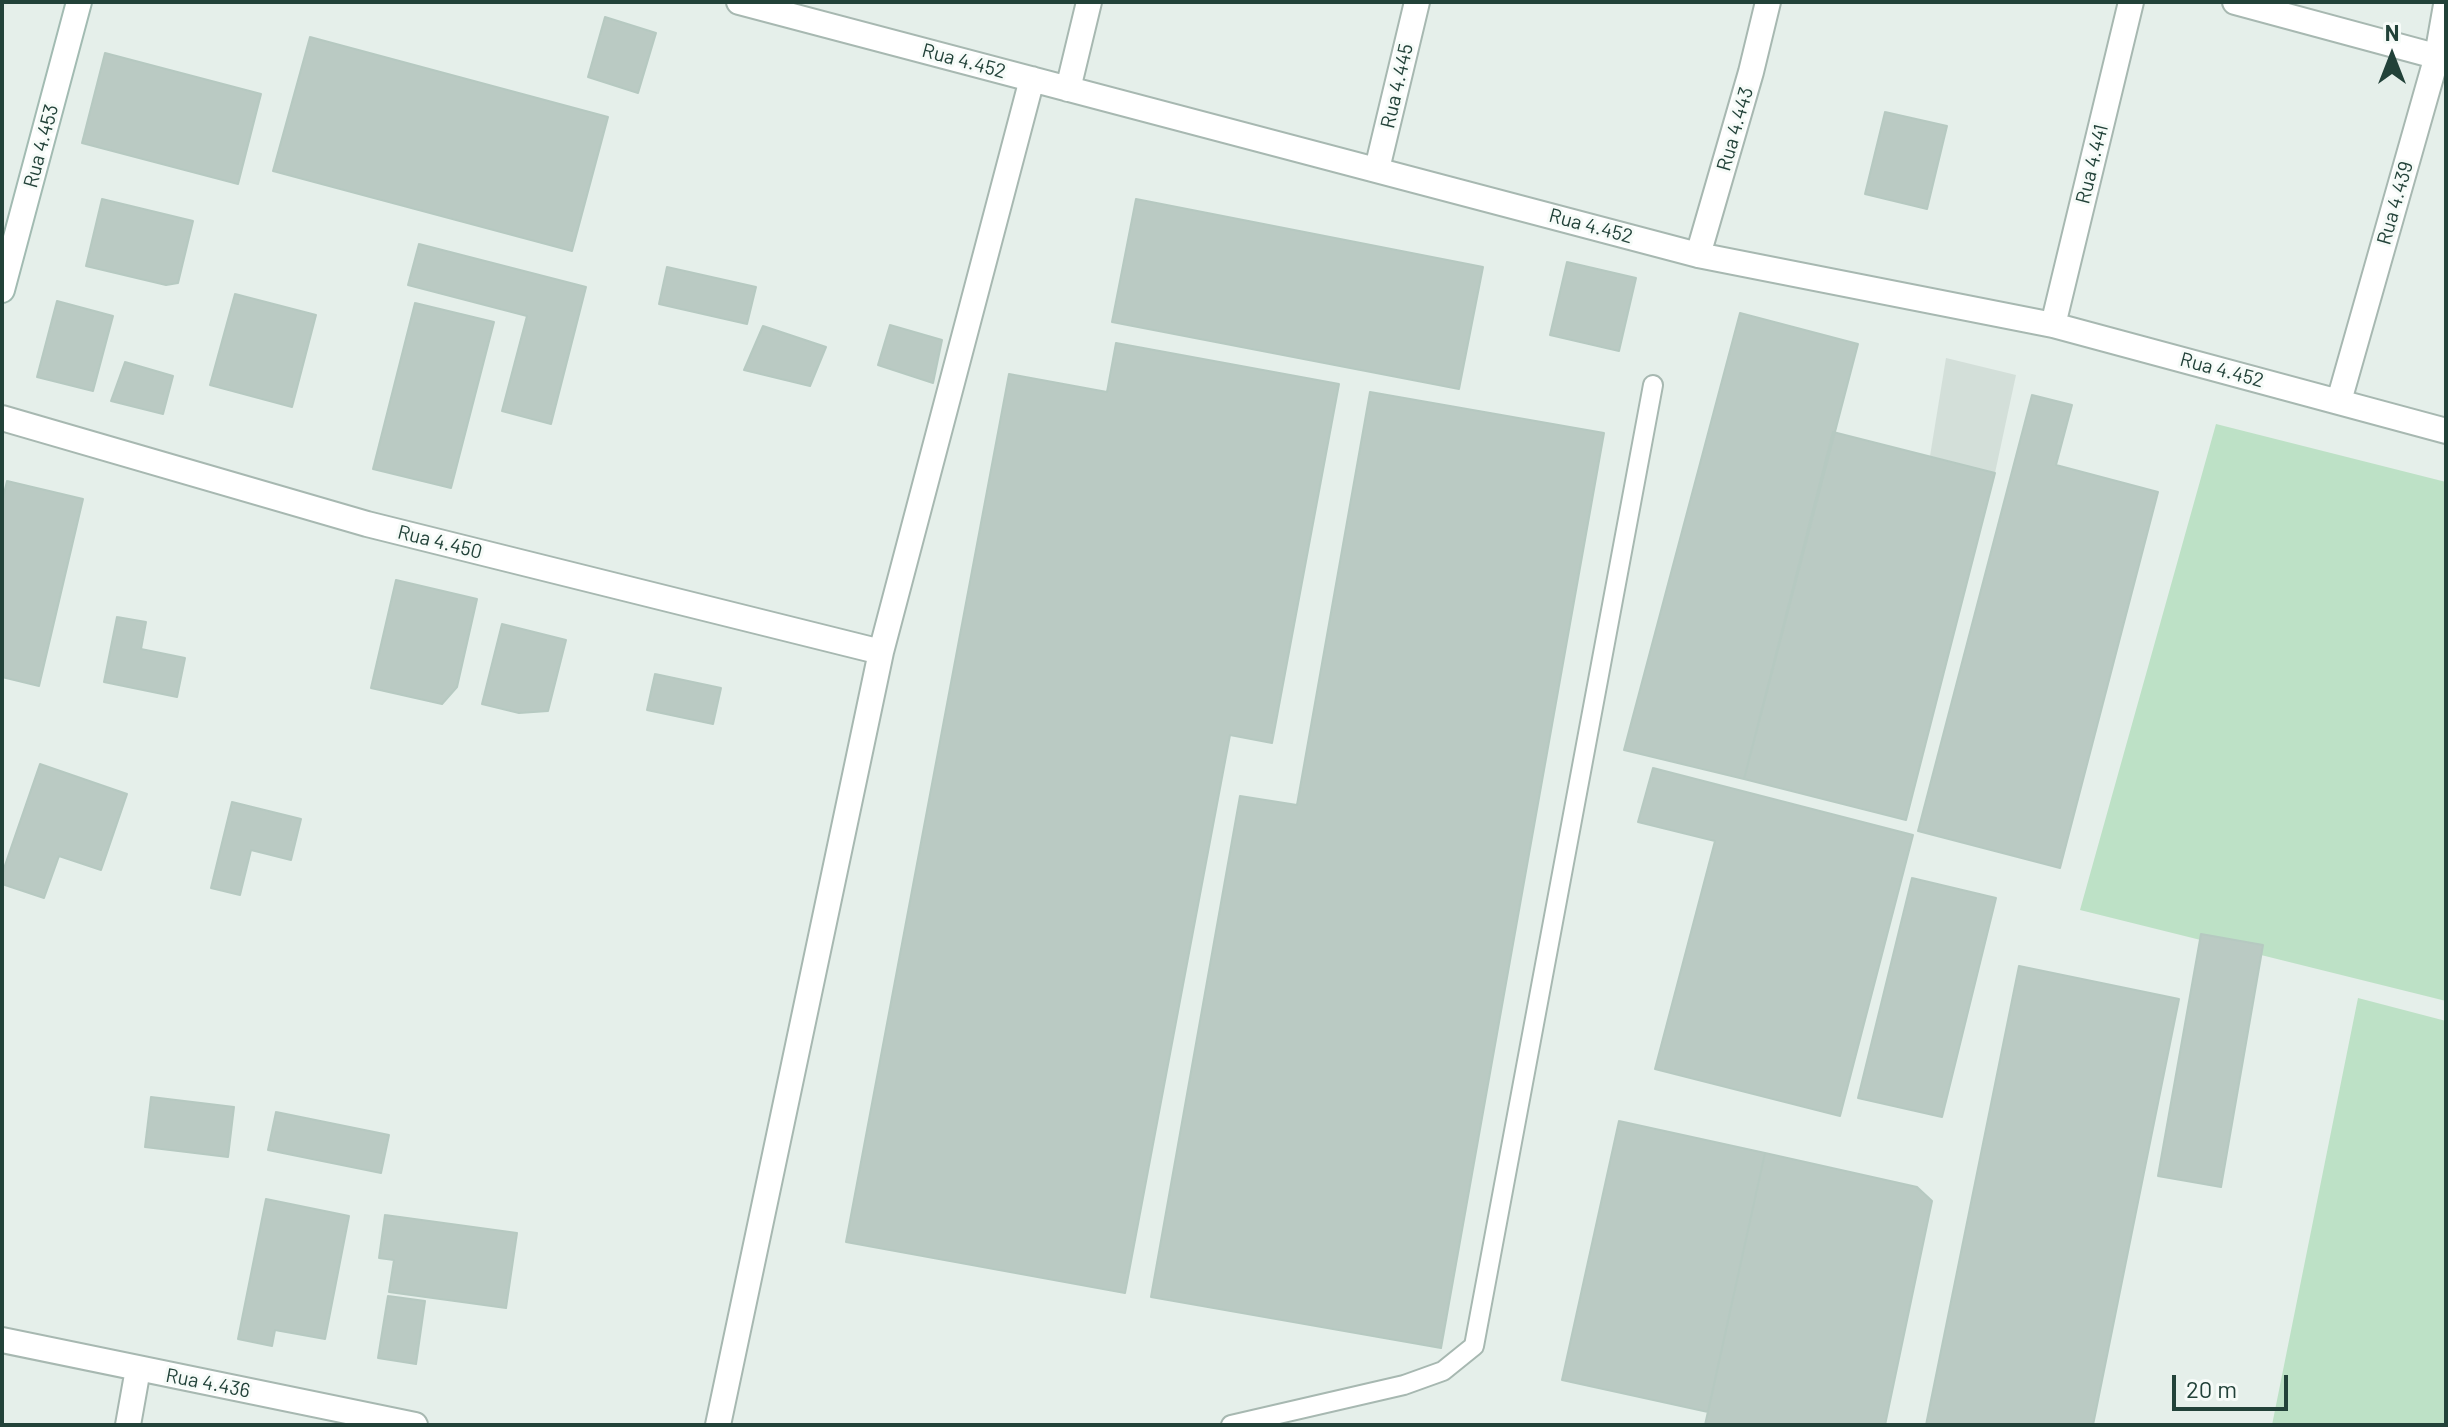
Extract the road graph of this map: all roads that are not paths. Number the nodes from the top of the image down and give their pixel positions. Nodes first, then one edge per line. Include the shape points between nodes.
1 (79, 2) edge
2 (1089, 2) edge
3 (1417, 2) edge
4 (1768, 2) edge
5 (2131, 2) edge
6 (2235, 2) edge
7 (756, 4) edge
8 (2446, 5) edge
9 (2441, 57) edge
10 (1032, 79) junction
11 (1068, 89) junction
12 (1377, 169) junction
13 (1698, 255) junction
14 (2, 290) edge
15 (2053, 325) junction
16 (1653, 385) dead end
17 (2339, 401) junction
18 (2, 418) edge
19 (2446, 431) edge
20 (881, 652) junction
21 (2, 1340) edge
22 (138, 1369) junction
23 (128, 1425) edge
24 (415, 1425) edge
25 (718, 1425) edge
26 (1231, 1425) edge

1 - 14 street, Rua 4.453
2 - 11 street
3 - 12 street, Rua 4.445
4 - 13 street, Rua 4.443
5 - 15 street, Rua 4.441
6 - 9 street
7 - 10 street, Rua 4.452
8 - 9 street, Rua 4.439
9 - 17 street, Rua 4.439
10 - 11 street, Rua 4.452
10 - 20 street
11 - 12 street, Rua 4.452
12 - 13 street, Rua 4.452
13 - 15 street, Rua 4.452
15 - 17 street, Rua 4.452
16 - 26 lane via 1474,1346 1443,1371 1404,1385
17 - 19 street, Rua 4.452
18 - 20 street, Rua 4.450 via 367,524
20 - 25 street
21 - 22 street, Rua 4.436
22 - 23 street
22 - 24 street, Rua 4.436

